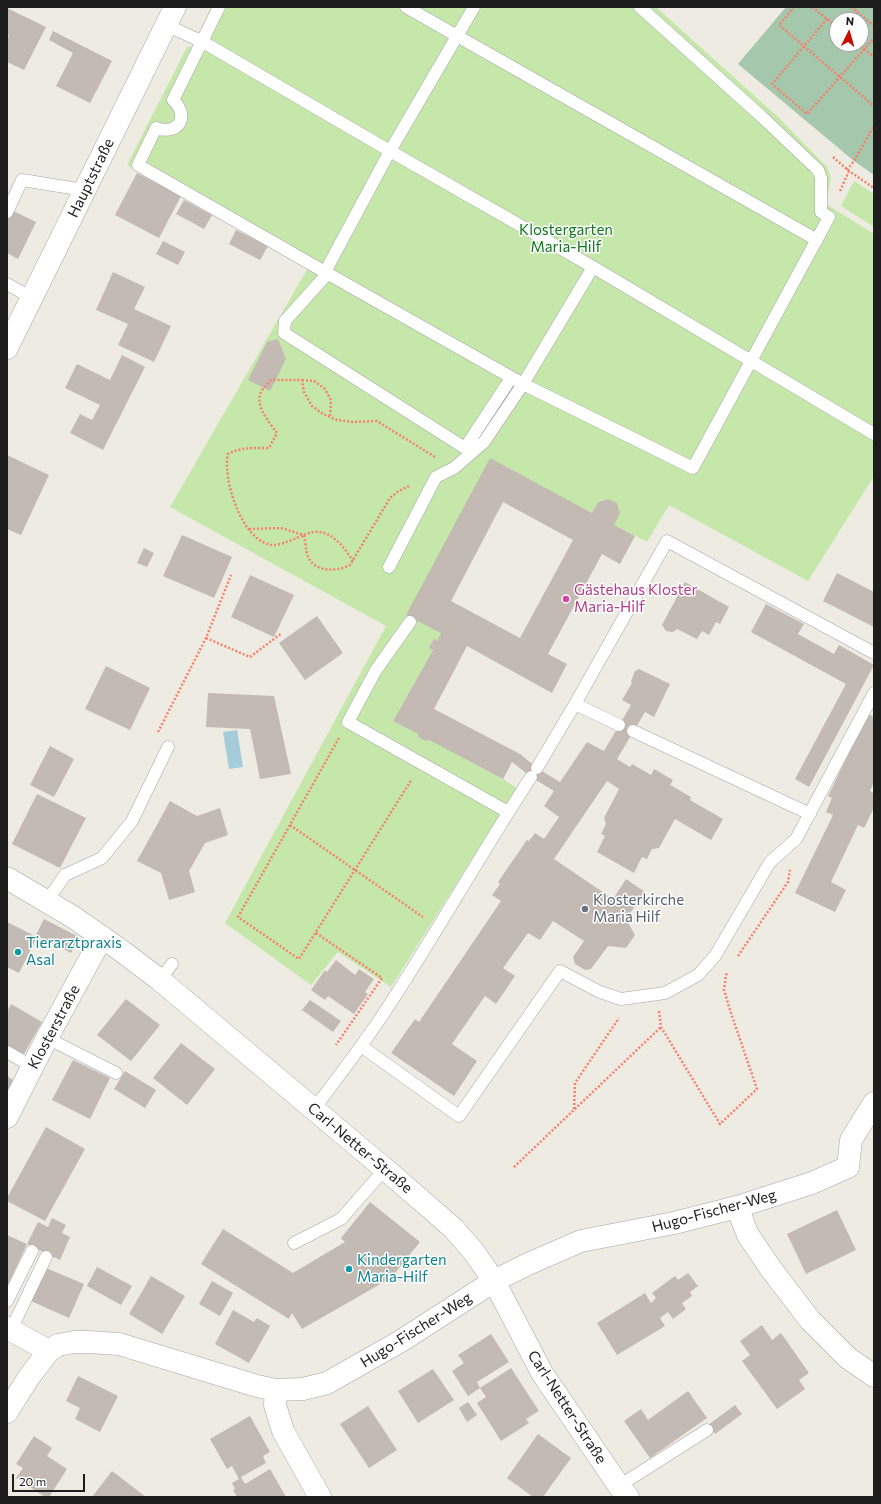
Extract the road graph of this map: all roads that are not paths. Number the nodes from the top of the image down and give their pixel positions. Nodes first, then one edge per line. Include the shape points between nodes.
1 (219, 7) edge
2 (406, 7) edge
3 (474, 7) edge
4 (640, 7) edge
5 (172, 12) edge
6 (457, 36) junction
7 (203, 42) junction
8 (390, 152) junction
9 (84, 190) junction
10 (7, 212) edge
11 (817, 240) junction
12 (593, 267) junction
13 (327, 273) junction
14 (7, 284) edge
15 (32, 298) junction
16 (7, 348) edge
17 (750, 361) junction
18 (511, 378) junction
19 (523, 384) junction
20 (874, 434) edge
21 (389, 567) dead end
22 (410, 622) dead end
23 (874, 653) edge
24 (874, 693) edge
25 (574, 704) junction
26 (619, 725) dead end
27 (633, 731) dead end
28 (168, 748) dead end
29 (508, 812) junction
30 (810, 814) junction
31 (7, 878) edge
32 (48, 901) junction
33 (102, 937) junction
34 (47, 1038) junction
35 (361, 1046) junction
36 (7, 1052) edge
37 (33, 1067) junction
38 (116, 1073) dead end
39 (874, 1103) edge
40 (314, 1109) junction
41 (7, 1117) edge
42 (385, 1169) junction
43 (737, 1207) junction
44 (294, 1243) dead end
45 (32, 1251) dead end
46 (46, 1258) dead end
47 (494, 1281) junction
48 (7, 1302) edge
49 (9, 1329) edge
50 (49, 1350) junction
51 (874, 1376) edge
52 (276, 1390) junction
53 (7, 1412) edge
54 (707, 1430) dead end
55 (623, 1492) edge
56 (320, 1497) edge

1 - 7 lane
2 - 6 lane
3 - 6 lane
4 - 11 lane via 762,116 818,170 822,178 821,212 831,211
5 - 7 lane
5 - 9 street, Hauptstraße
6 - 8 lane
6 - 11 lane
7 - 8 lane
7 - 13 lane via 172,100 181,114 180,123 169,131 156,128 138,165
8 - 12 lane
8 - 13 lane
9 - 10 lane via 22,180
9 - 15 street, Hauptstraße
11 - 17 lane
12 - 17 lane
12 - 19 lane
13 - 18 lane
13 - 18 lane via 285,320 284,333 464,448
14 - 15 lane
15 - 16 street, Hauptstraße
17 - 19 lane via 693,468
17 - 20 lane
18 - 19 lane
19 - 21 lane via 484,442 454,468 436,477
22 - 29 lane via 376,670 348,722
23 - 25 lane via 667,541
24 - 30 lane
25 - 26 lane
25 - 29 lane
27 - 30 lane
28 - 32 lane via 132,821 102,858 65,875
29 - 35 lane via 438,928
30 - 35 lane via 796,838 770,862 715,956 698,975 665,993 621,999 600,992 560,971 459,1116
31 - 32 street, Carl-Netter-Straße
32 - 33 street, Carl-Netter-Straße
33 - 34 street, Klosterstraße
33 - 40 street, Carl-Netter-Straße via 166,972
34 - 37 street, Klosterstraße
34 - 38 lane
35 - 40 lane
36 - 37 lane
37 - 41 street, Klosterstraße
39 - 43 street, Hugo-Fischer-Weg via 851,1140 848,1167 812,1183
40 - 42 street, Carl-Netter-Straße
42 - 44 lane via 341,1219
42 - 47 street, Carl-Netter-Straße via 453,1228
43 - 47 street, Hugo-Fischer-Weg via 674,1223 581,1241
43 - 51 street via 748,1235 810,1320 848,1358
45 - 48 lane
46 - 49 lane
47 - 52 street, Hugo-Fischer-Weg via 401,1341 327,1383 303,1389
47 - 55 street, Carl-Netter-Straße via 542,1373
49 - 50 street
50 - 52 street, Hugo-Fischer-Weg via 58,1345 74,1342 119,1344
50 - 53 street
52 - 56 street via 275,1405 282,1430
54 - 55 lane

